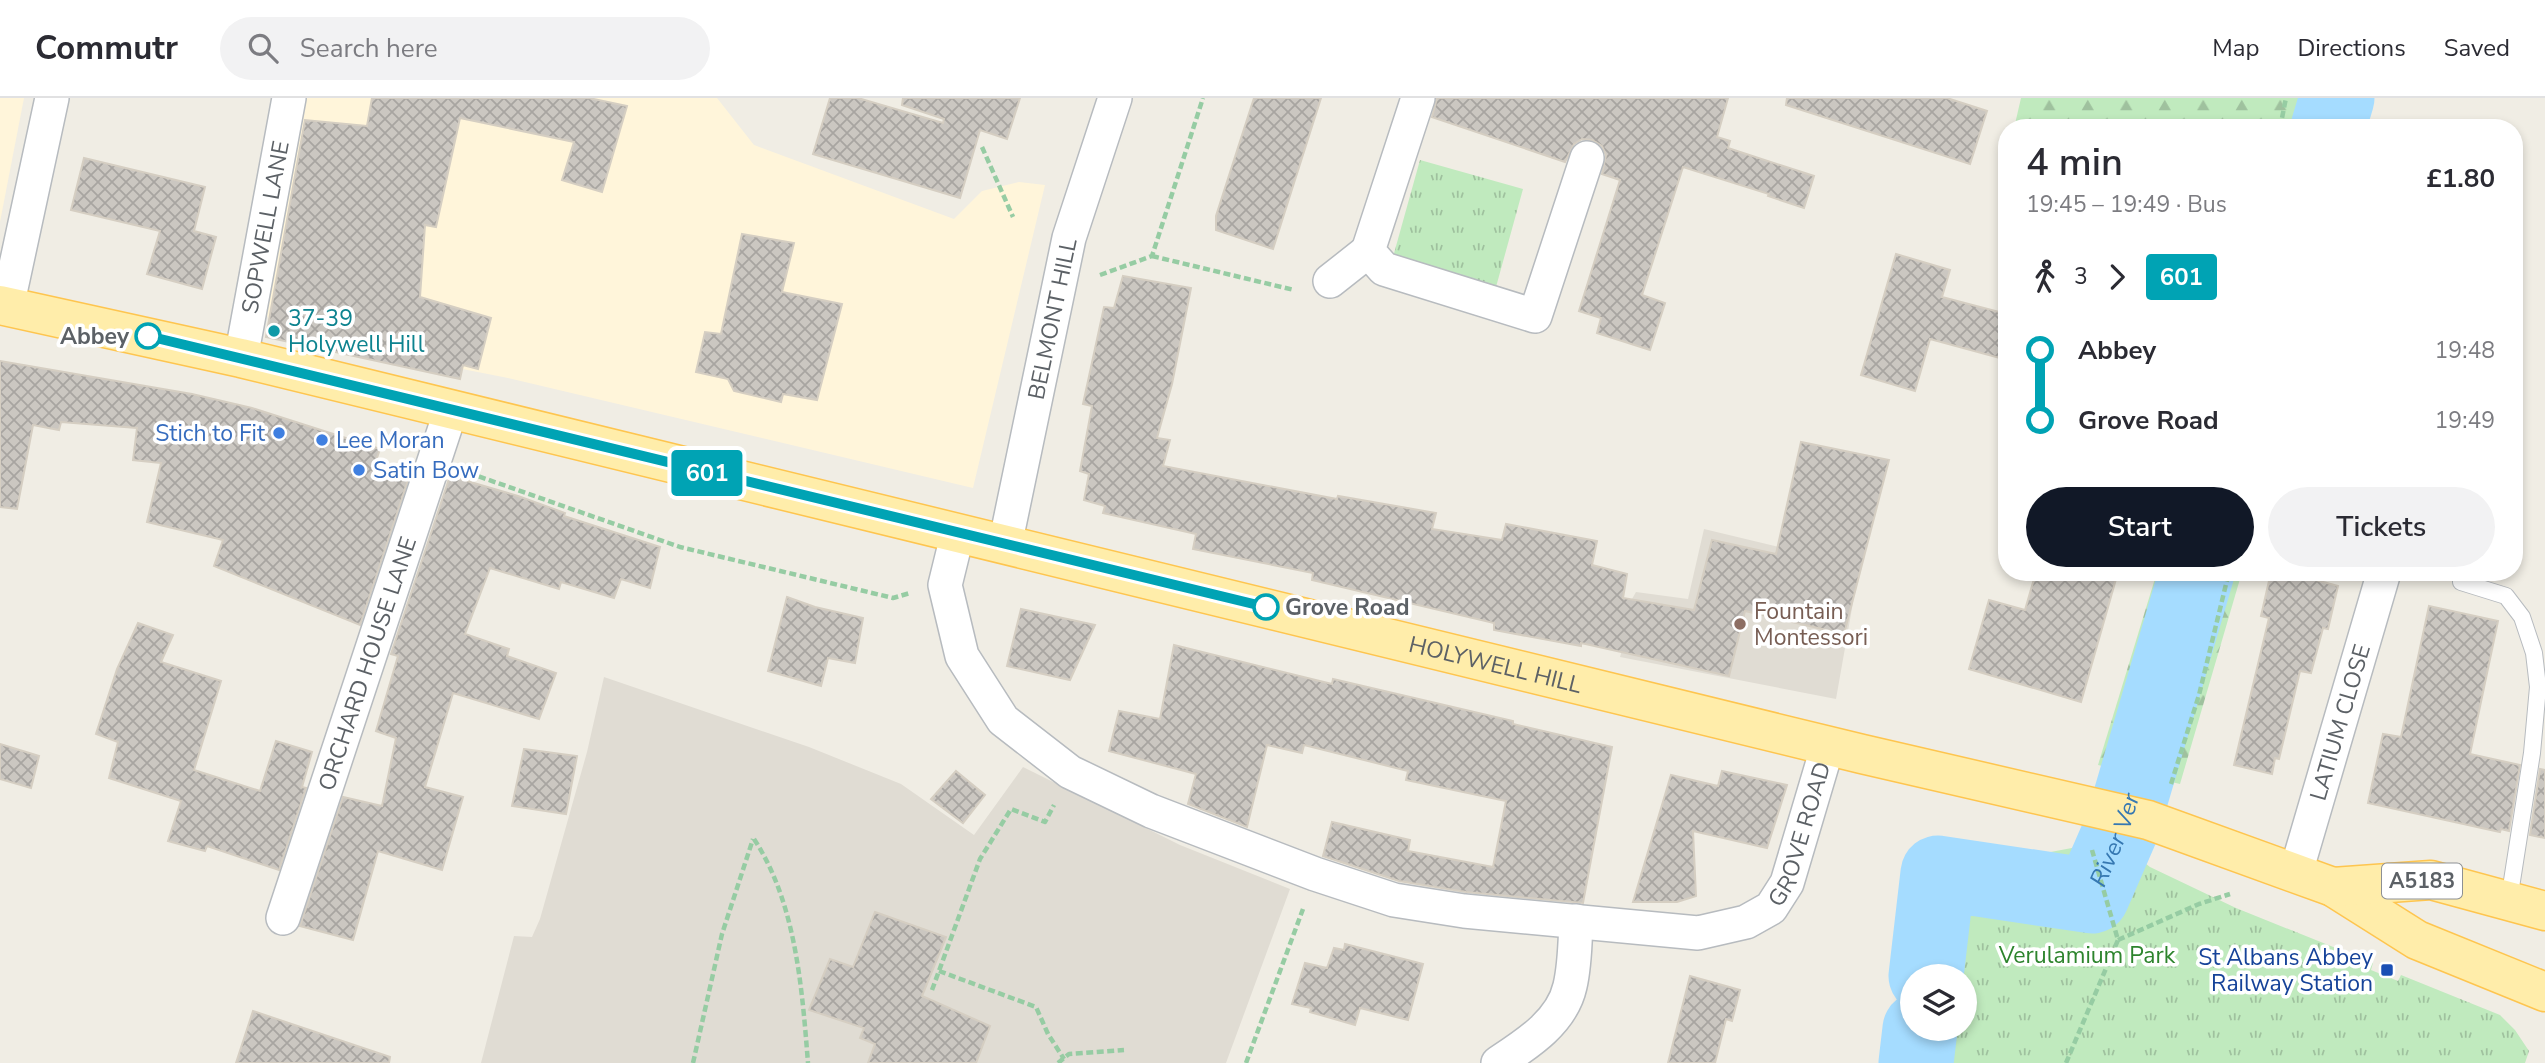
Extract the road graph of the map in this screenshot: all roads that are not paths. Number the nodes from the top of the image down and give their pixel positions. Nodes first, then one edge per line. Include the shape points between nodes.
1 (52, 98) edge
2 (289, 98) edge
3 (1115, 98) edge
4 (1418, 98) edge
5 (1587, 158) dead end
6 (1368, 251) junction
7 (1330, 281) road end
8 (3, 306) edge
9 (241, 358) junction
10 (451, 410) junction
11 (958, 532) junction
12 (1005, 545) junction
13 (2381, 581) edge
14 (2461, 582) dead end
15 (1828, 745) junction
16 (2296, 872) junction
17 (2333, 887) junction
18 (2509, 900) junction
19 (2545, 911) edge
20 (283, 918) dead end
21 (1576, 921) junction
22 (2545, 992) edge
23 (1498, 1063) edge

1 - 8 street
2 - 9 street, SOPWELL LANE
3 - 12 street, BELMONT HILL via 1060,274
4 - 6 street
5 - 6 street via 1535,316 1384,269
6 - 7 street
8 - 9 main road, HOLYWELL HILL / A5183
9 - 10 main road, HOLYWELL HILL / A5183
10 - 11 main road, HOLYWELL HILL / A5183
10 - 20 street, ORCHARD HOUSE LANE
11 - 12 main road, HOLYWELL HILL / A5183
11 - 21 street, GROVE ROAD via 945,585 962,656 1003,720 1070,772 1151,811 1394,900
12 - 15 main road, HOLYWELL HILL / A5183
13 - 16 street, LATIUM CLOSE
14 - 18 lane via 2506,596 2522,617 2534,653 2539,687
15 - 16 main road, HOLYWELL HILL / A5183 via 2106,809 2158,805
15 - 21 street, GROVE ROAD via 1787,883 1771,908 1746,922 1698,933
16 - 17 main road, HOLYWELL HILL / A5183
17 - 18 main road, HOLYWELL HILL / A5183 via 2431,880
17 - 22 main road, HOLYWELL HILL / A5183 via 2417,940
18 - 19 main road, HOLYWELL HILL / A5183
21 - 23 street via 1570,988 1556,1017

